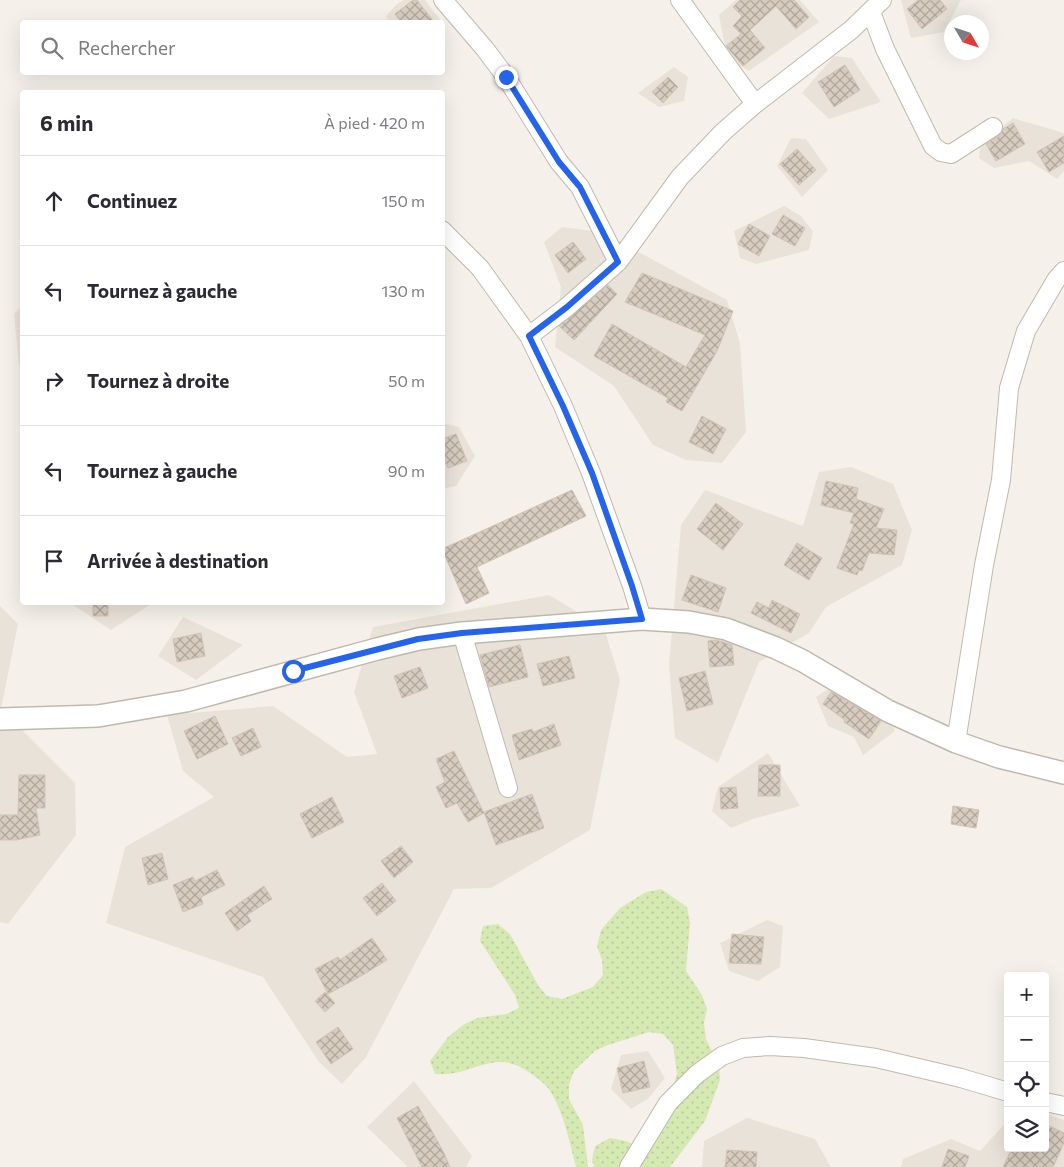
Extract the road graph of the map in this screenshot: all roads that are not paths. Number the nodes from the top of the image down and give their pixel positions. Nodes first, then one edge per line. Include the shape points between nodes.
1 (443, 0) edge
2 (680, 0) edge
3 (876, 6) edge
4 (755, 104) junction
5 (993, 127) dead end
6 (445, 233) edge
7 (618, 262) junction
8 (1064, 271) edge
9 (529, 336) junction
10 (642, 619) junction
11 (462, 633) junction
12 (0, 719) edge
13 (956, 742) junction
14 (1064, 775) edge
15 (508, 788) dead end
16 (1004, 1091) edge
17 (1049, 1103) edge
18 (1064, 1106) edge
19 (629, 1167) edge

1 - 7 street via 485,48 559,162 580,187
2 - 4 street
3 - 4 street via 851,30
3 - 5 street via 885,49 933,146 951,154
4 - 7 street via 680,177
6 - 9 street via 480,268
7 - 9 street
8 - 13 street via 1026,331 1008,388 1001,480
9 - 10 street via 592,473
10 - 11 street
10 - 13 street via 689,622 753,638 803,661 888,711
11 - 12 street via 377,649 186,702 98,716
11 - 15 street
13 - 14 street
16 - 19 street via 876,1058 804,1048 743,1048 722,1056 697,1074 668,1103
17 - 18 street

